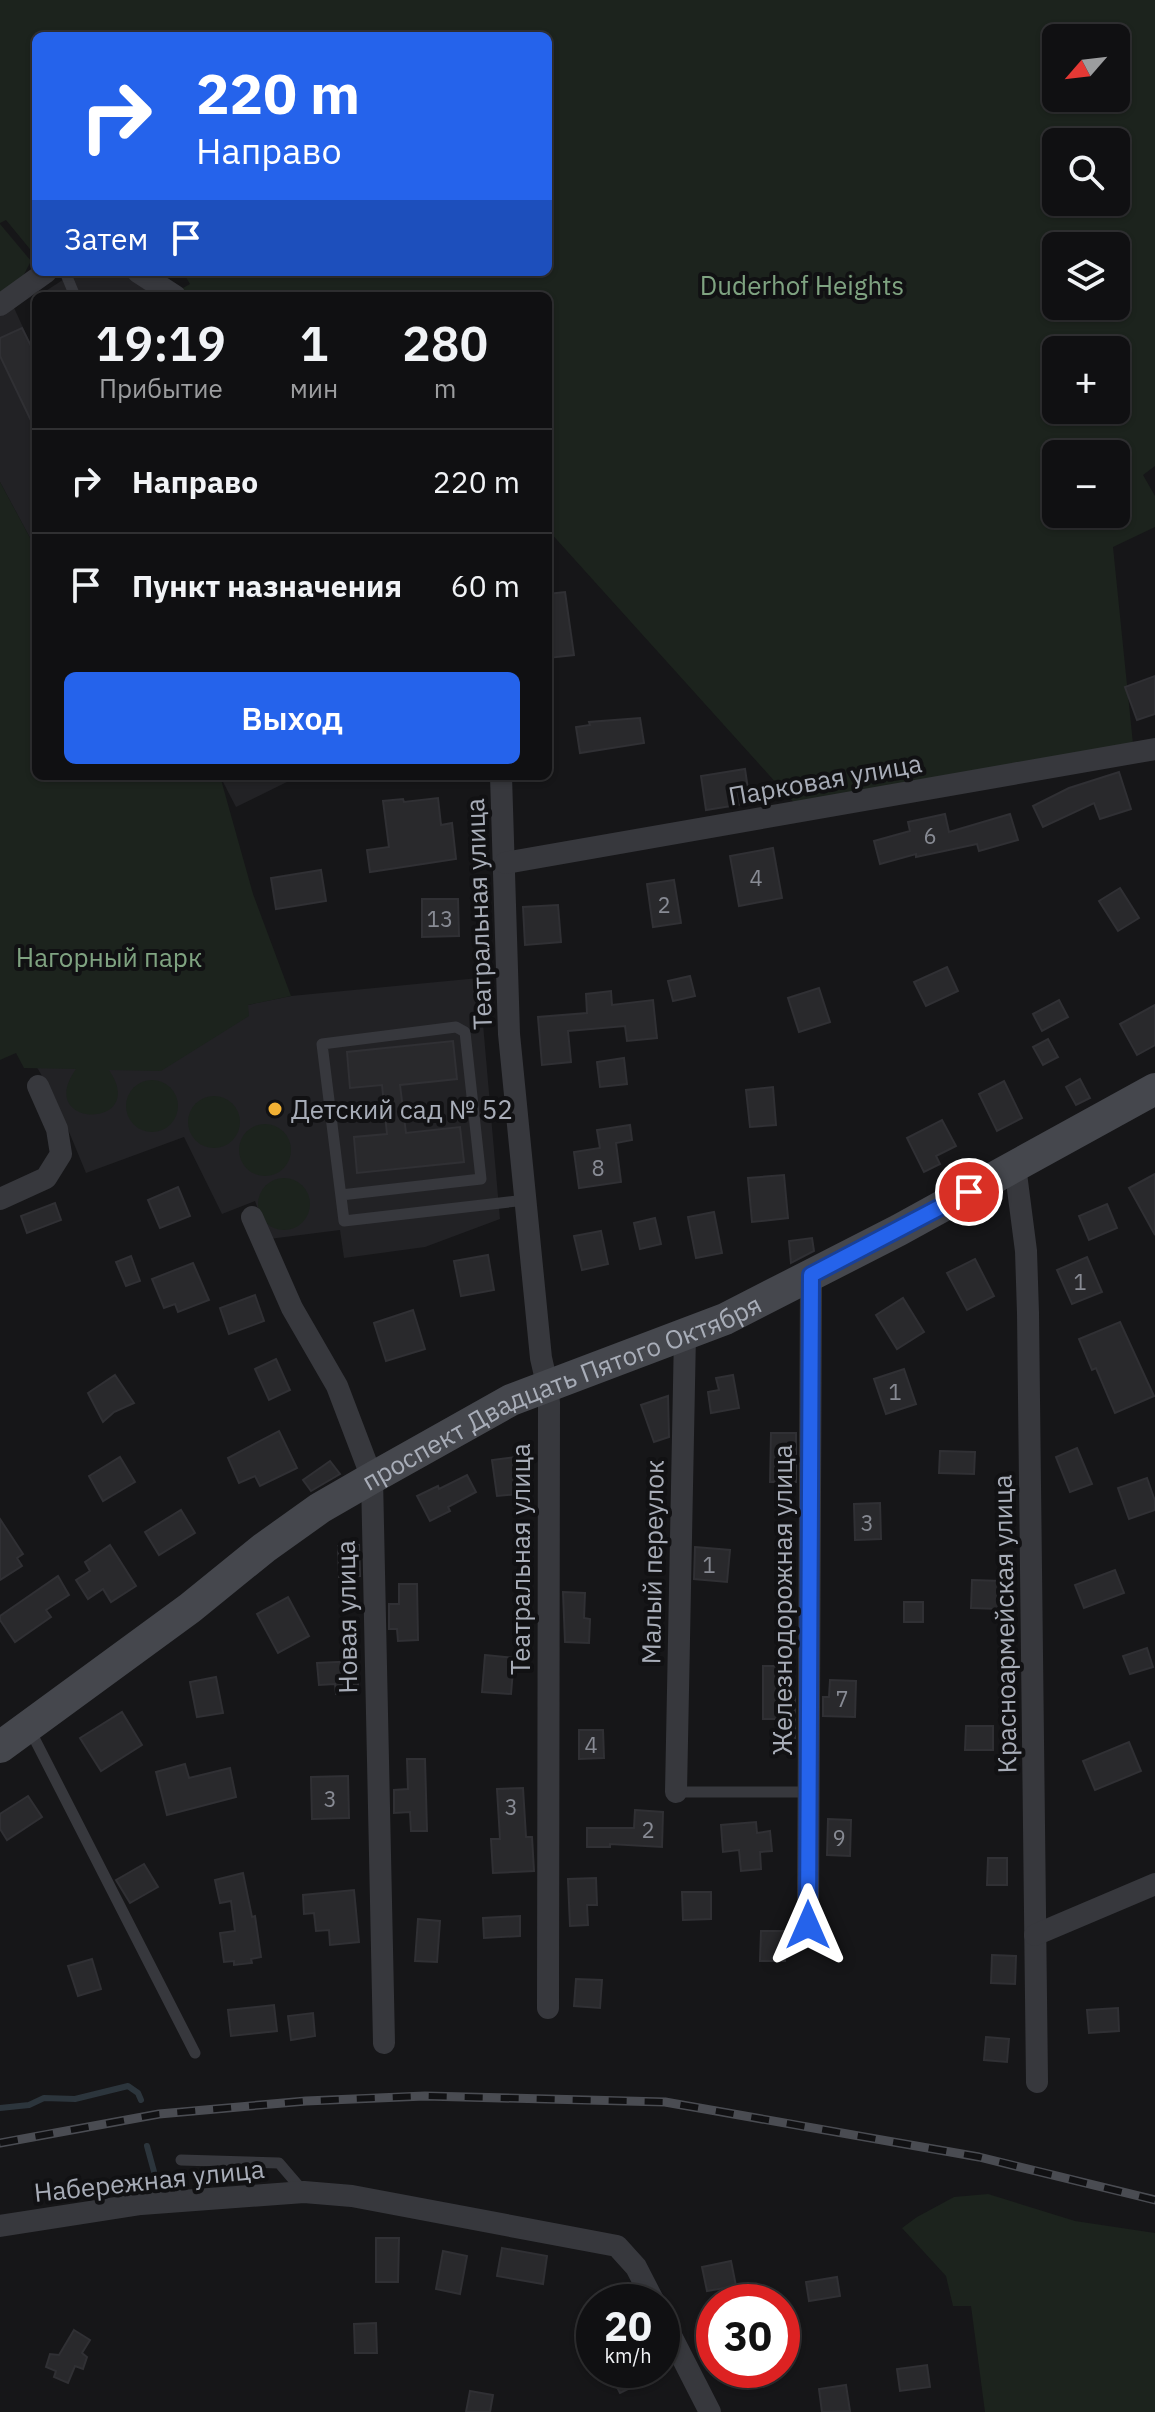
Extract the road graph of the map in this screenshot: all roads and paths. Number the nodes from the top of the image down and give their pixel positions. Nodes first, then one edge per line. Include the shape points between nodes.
1 (40, 276) edge
2 (144, 276) edge
3 (169, 292) edge
4 (0, 305) edge
5 (1155, 749) edge
6 (501, 780) edge
7 (505, 863) junction
8 (38, 1086) dead end
9 (1155, 1089) edge
10 (1015, 1166) junction
11 (341, 1195) junction
12 (0, 1199) edge
13 (527, 1200) junction
14 (252, 1217) dead end
15 (811, 1275) junction
16 (685, 1334) junction
17 (547, 1384) junction
18 (372, 1478) junction
19 (10, 1735) edge
20 (676, 1792) joint
21 (809, 1792) junction
22 (1155, 1884) edge
23 (808, 1925) dead end
24 (1035, 1935) junction
25 (548, 2008) dead end
26 (384, 2043) dead end
27 (195, 2053) dead end
28 (1037, 2082) dead end
29 (181, 2160) dead end
30 (304, 2192) junction
31 (0, 2226) edge
32 (645, 2284) edge
33 (680, 2353) edge
34 (710, 2412) edge

1 - 4 street
2 - 3 street
5 - 7 street, Парковая улица
6 - 7 street, Театральная улица
7 - 13 street, Театральная улица via 509,1034
8 - 12 street via 57,1129 61,1154 46,1178
9 - 10 street, проспект Двадцать Пятого Октября
10 - 15 street, проспект Двадцать Пятого Октября
10 - 24 street, Красноармейская улица via 1028,1298
11 - 11 lane via 322,1044 456,1027 465,1032 481,1179
11 - 13 lane via 344,1221
13 - 17 street, Театральная улица
14 - 18 street, Новая улица via 292,1308 337,1386
15 - 16 street, проспект Двадцать Пятого Октября
15 - 21 street, Железнодорожная улица
16 - 17 street, проспект Двадцать Пятого Октября
16 - 20 street, Малый переулок
17 - 18 street, проспект Двадцать Пятого Октября
17 - 25 street, Театральная улица
18 - 19 street, проспект Двадцать Пятого Октября via 320,1508
18 - 26 street, Новая улица
19 - 27 lane
20 - 21 lane
21 - 23 street, Железнодорожная улица
22 - 24 street
24 - 28 street, Красноармейская улица
29 - 30 lane via 279,2163
30 - 31 street, Набережная улица via 141,2204
30 - 32 street, Набережная улица via 352,2196 617,2246
33 - 34 street

